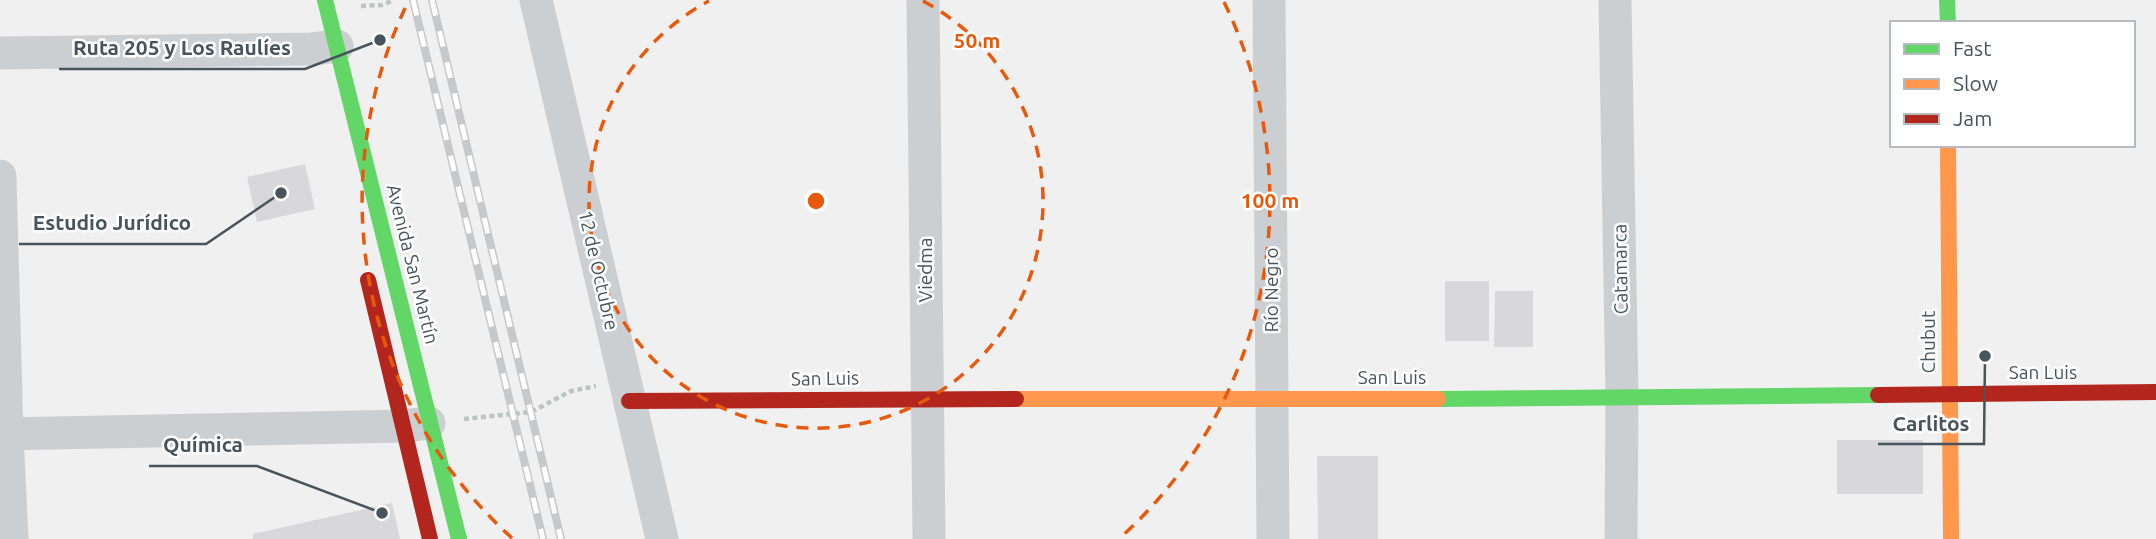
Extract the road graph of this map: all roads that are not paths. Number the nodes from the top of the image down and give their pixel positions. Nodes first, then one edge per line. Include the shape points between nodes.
1 (325, 0) edge
2 (536, 0) edge
3 (923, 0) edge
4 (1269, 0) edge
5 (1615, 0) edge
6 (1947, 0) edge
7 (1948, 21) edge
8 (318, 48) junction
9 (0, 53) edge
10 (1948, 147) edge
11 (0, 176) edge
12 (364, 264) dead end
13 (627, 390) junction
14 (2156, 392) edge
15 (1949, 394) junction
16 (1622, 397) junction
17 (926, 398) junction
18 (1272, 400) junction
19 (418, 424) junction
20 (3, 434) edge
21 (12, 539) edge
22 (430, 539) edge
23 (459, 539) edge
24 (662, 539) edge
25 (929, 539) edge
26 (1273, 539) edge
27 (1621, 539) edge
28 (1951, 539) edge

1 - 8 street, Avenida San Martín
2 - 13 street, 12 de Octubre
3 - 17 street, Viedma
4 - 18 street, Río Negro
5 - 16 street, Catamarca
6 - 7 street
8 - 9 street
8 - 19 street, Avenida San Martín
10 - 15 street, Chubut
11 - 20 street
12 - 19 street, Avenida San Martín
13 - 17 street, San Luis
13 - 24 street, 12 de Octubre
14 - 15 street, San Luis
15 - 16 street, San Luis
15 - 28 street, Chubut
16 - 18 street, San Luis
16 - 27 street, Catamarca
17 - 18 street, San Luis
17 - 25 street, Viedma
18 - 26 street, Río Negro
19 - 20 street
19 - 22 street, Avenida San Martín
19 - 23 street, Avenida San Martín
20 - 21 street

